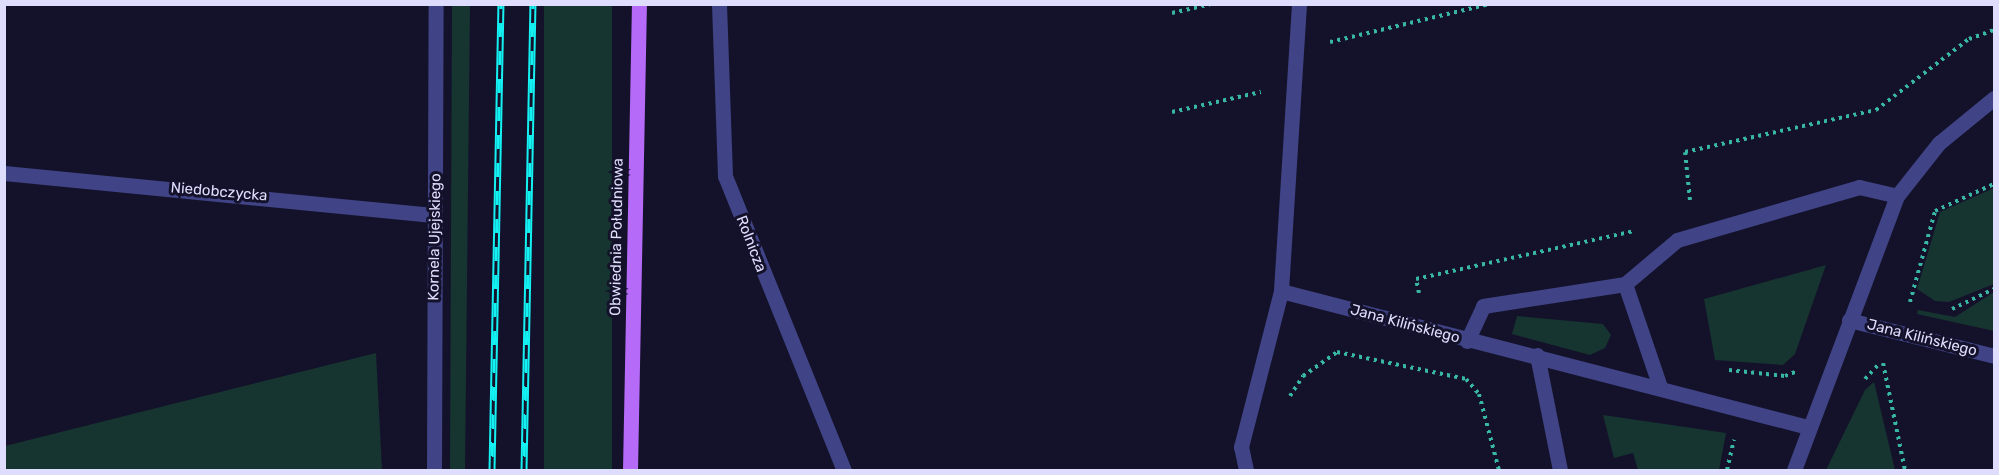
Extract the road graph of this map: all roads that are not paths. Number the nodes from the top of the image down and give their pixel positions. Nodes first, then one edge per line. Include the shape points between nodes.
1 (436, 4) edge
2 (639, 4) edge
3 (719, 4) edge
4 (1299, 4) edge
5 (1995, 98) edge
6 (4, 173) edge
7 (1897, 196) junction
8 (433, 215) junction
9 (1625, 284) junction
10 (1281, 291) junction
11 (1849, 320) junction
12 (1467, 341) junction
13 (1537, 355) junction
14 (1995, 356) edge
15 (1660, 387) junction
16 (1808, 427) junction
17 (434, 471) edge
18 (630, 471) edge
19 (844, 471) edge
20 (1246, 471) edge
21 (1560, 471) edge
22 (1794, 471) edge

1 - 8 street, Kornela Ujejskiego via 439,113
2 - 18 main road, Obwiednia Południowa
3 - 19 street, Rolnicza via 725,176
4 - 10 street
5 - 7 street, Jana Kilińskiego via 1940,143
6 - 8 street, Niedobczycka
7 - 9 street via 1859,187 1677,240
7 - 11 street, Jana Kilińskiego
8 - 17 street, Kornela Ujejskiego
9 - 12 street via 1483,306
9 - 15 street
10 - 12 street, Jana Kilińskiego
10 - 20 street via 1241,447
11 - 14 street, Jana Kilińskiego
11 - 16 street, Jana Kilińskiego
12 - 13 street, Jana Kilińskiego
13 - 15 street, Jana Kilińskiego
13 - 21 street
15 - 16 street, Jana Kilińskiego
16 - 22 street, Jana Kilińskiego

